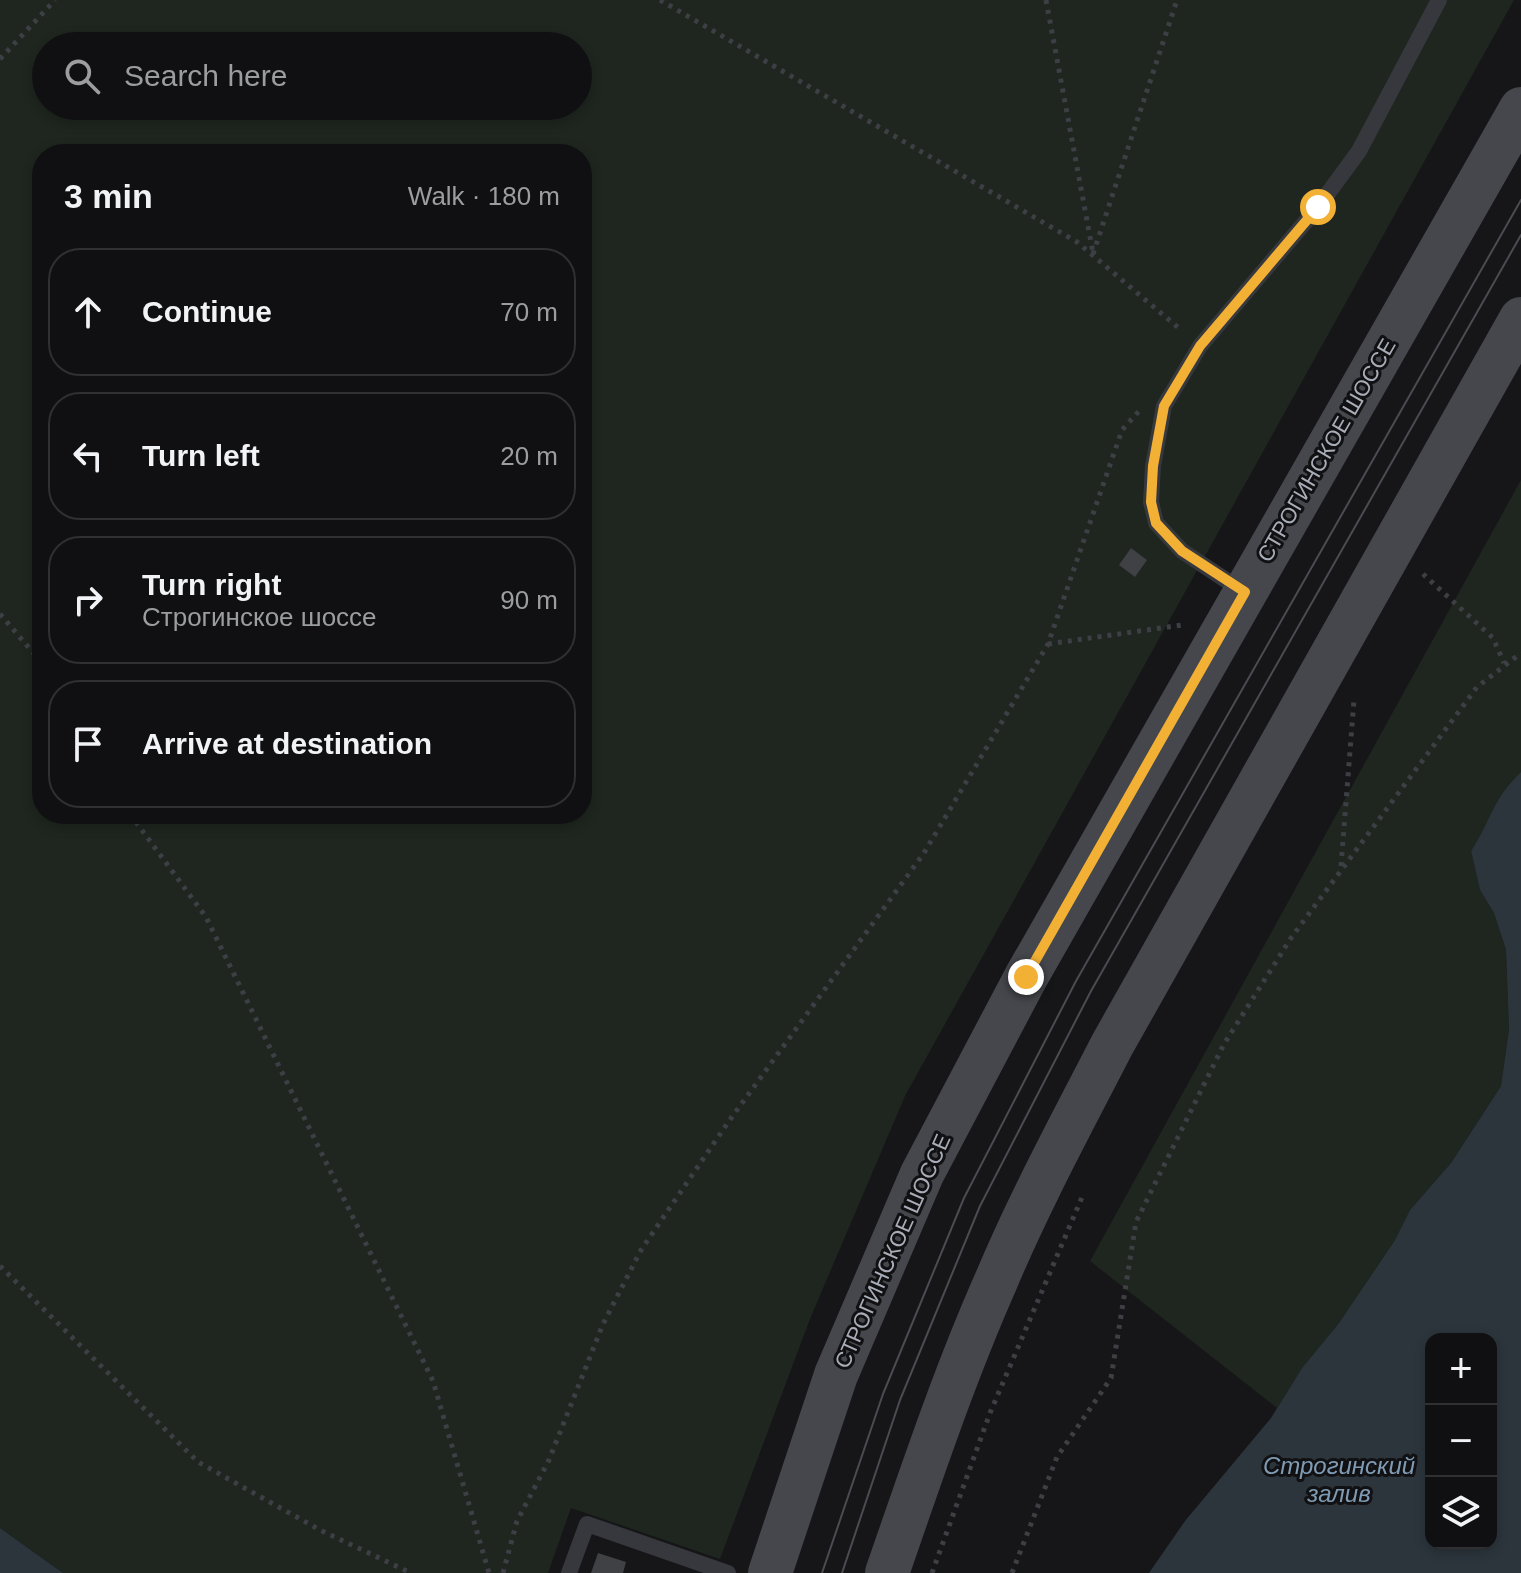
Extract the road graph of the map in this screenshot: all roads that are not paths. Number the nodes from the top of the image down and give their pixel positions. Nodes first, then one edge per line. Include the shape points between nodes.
1 (1439, 0) edge
2 (1521, 109) edge
3 (1521, 319) edge
4 (1245, 592) junction
5 (569, 1573) edge
6 (728, 1573) edge
7 (770, 1573) edge
8 (887, 1573) edge

1 - 4 lane via 1359,151 1200,346 1164,406 1153,466 1156,523 1182,551
2 - 4 main road, СТРОГИНСКОЕ ШОССЕ
3 - 8 main road via 1112,1045 1054,1158 996,1280
4 - 7 main road, СТРОГИНСКОЕ ШОССЕ via 1026,977 922,1174 836,1375
5 - 6 lane via 587,1524

